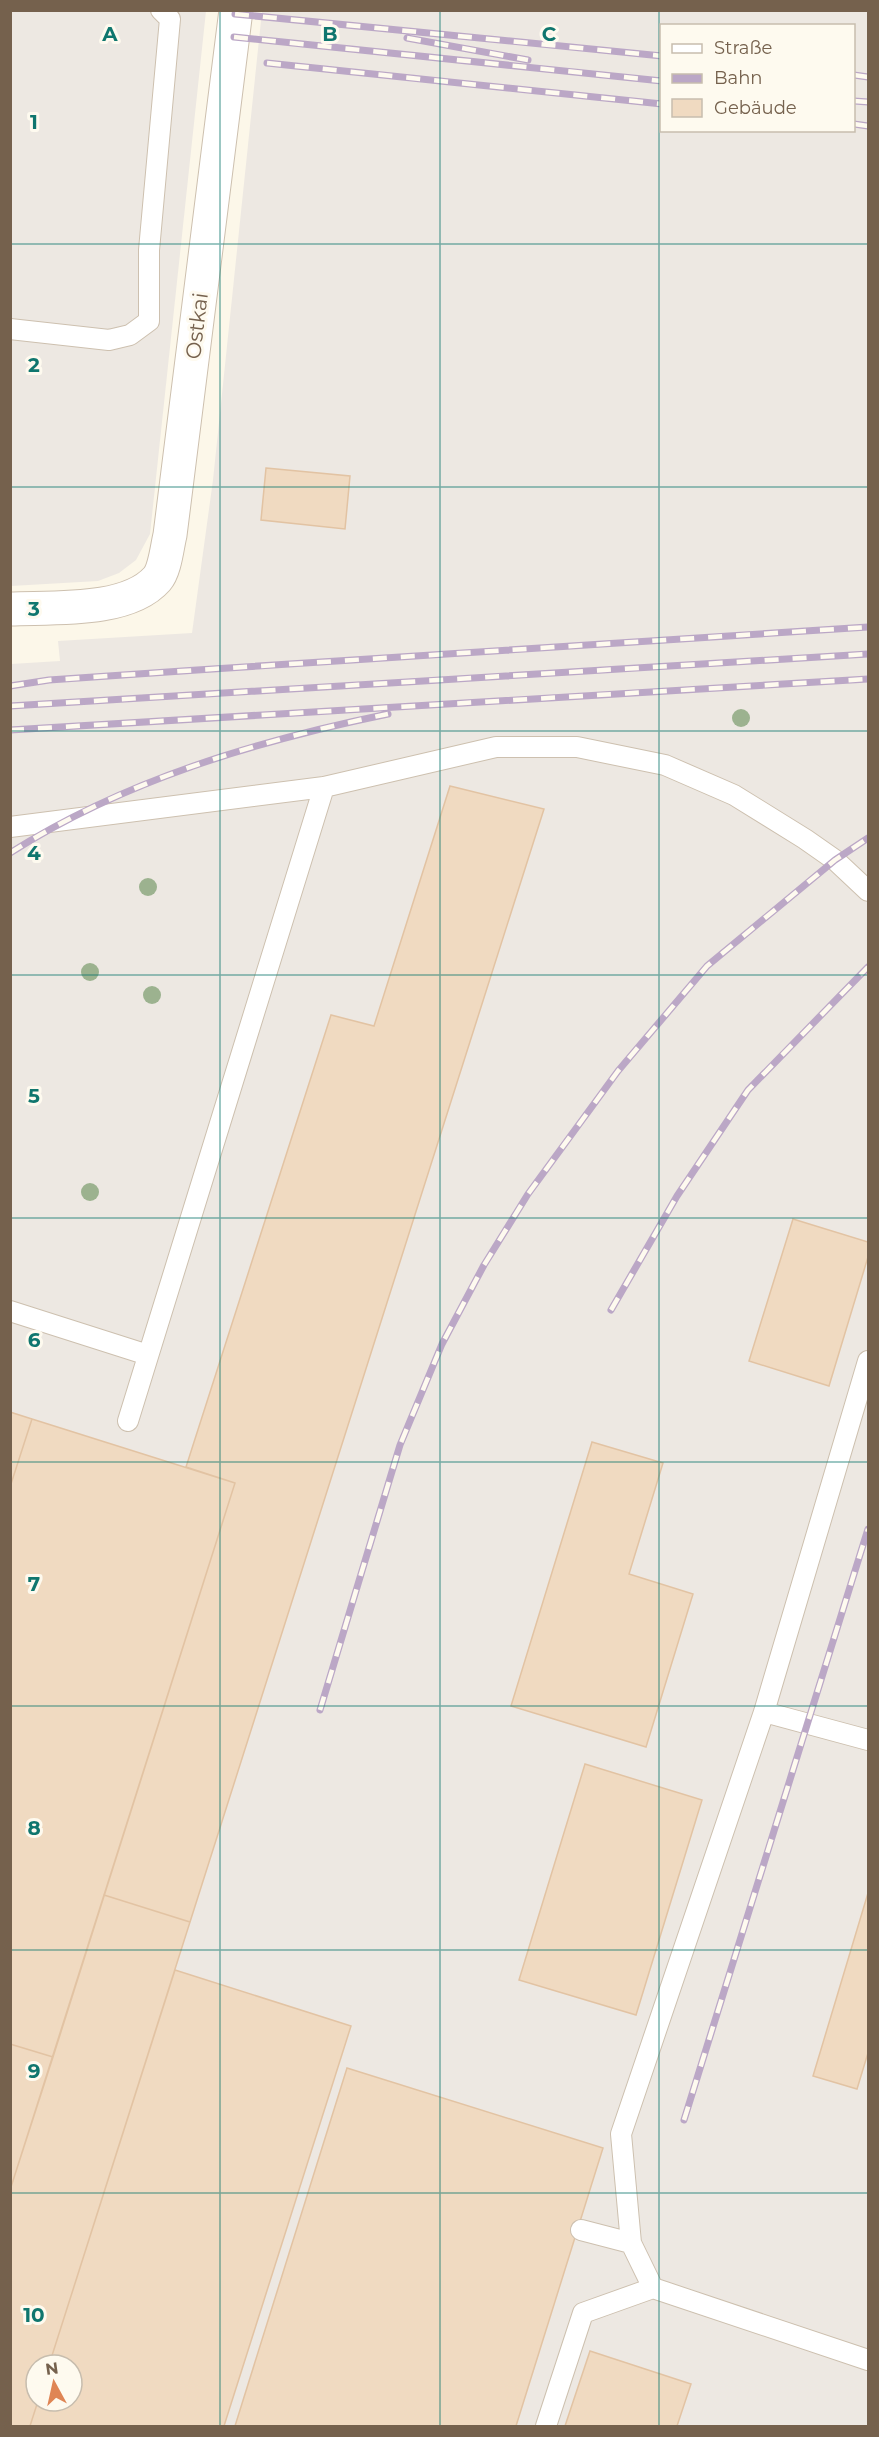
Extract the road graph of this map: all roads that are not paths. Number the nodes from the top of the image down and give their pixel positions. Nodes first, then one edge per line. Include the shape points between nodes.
1 (161, 10) edge
2 (236, 10) edge
3 (10, 329) edge
4 (10, 609) edge
5 (324, 787) junction
6 (10, 827) edge
7 (868, 891) edge
8 (10, 1311) edge
9 (148, 1355) junction
10 (868, 1361) edge
11 (128, 1421) dead end
12 (764, 1712) junction
13 (868, 1740) edge
14 (581, 2230) dead end
15 (631, 2243) junction
16 (653, 2289) junction
17 (868, 2360) edge
18 (546, 2427) edge

1 - 3 lane via 170,19 149,250 149,321 130,335 109,340
2 - 4 street, Ostkai via 170,535 158,578 132,597 103,604
5 - 6 lane
5 - 7 lane via 496,747 578,747 665,765 734,795 835,860
5 - 9 lane
8 - 9 lane
9 - 11 lane
10 - 12 lane
12 - 13 lane
12 - 15 lane via 621,2134
14 - 15 lane
15 - 16 lane
16 - 17 lane
16 - 18 lane via 583,2313

